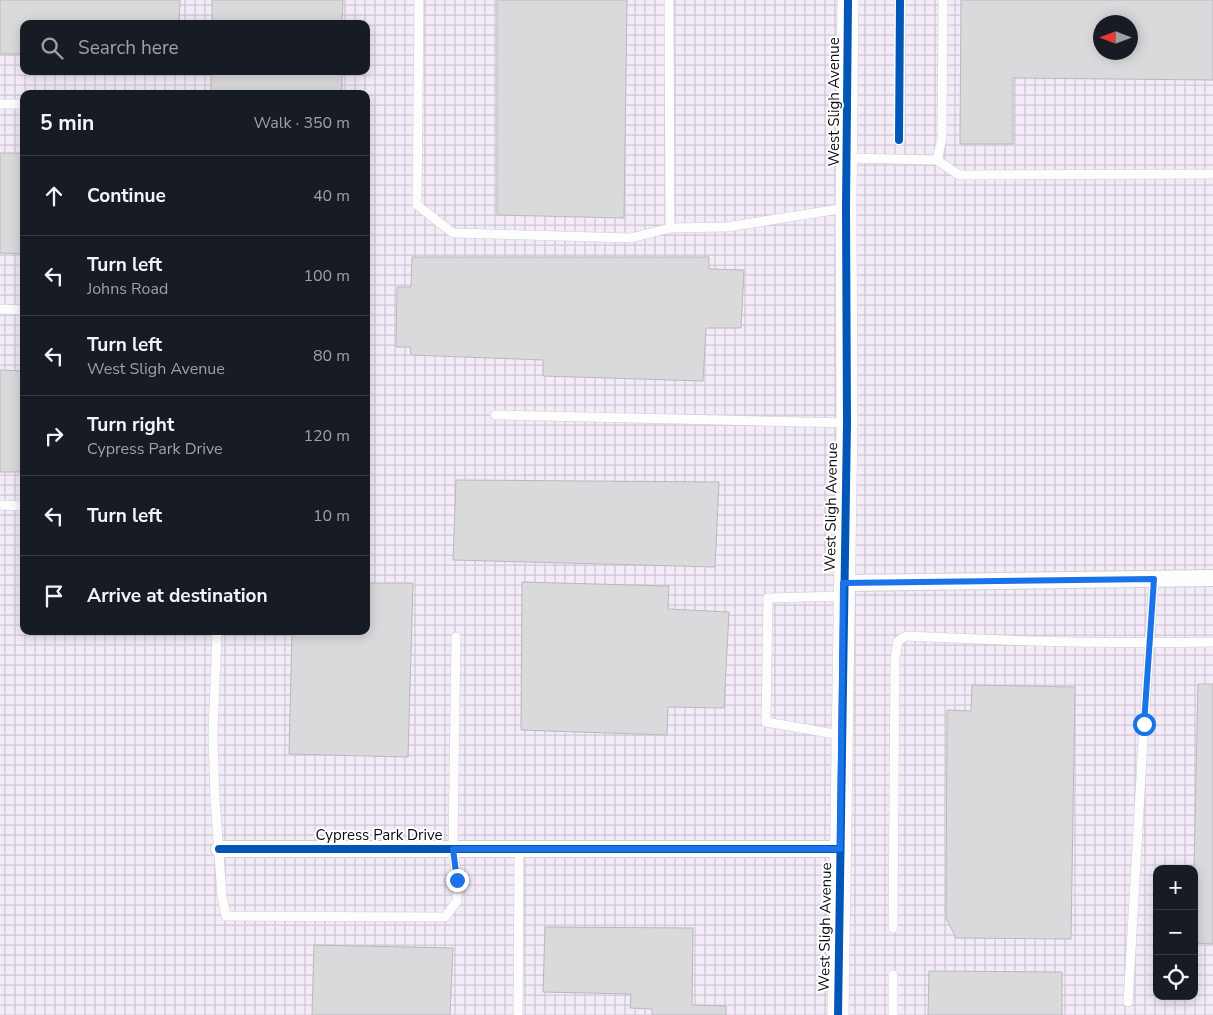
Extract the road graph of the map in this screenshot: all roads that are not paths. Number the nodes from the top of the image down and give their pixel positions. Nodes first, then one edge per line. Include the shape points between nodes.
1 (419, 0) edge
2 (669, 0) edge
3 (848, 0) edge
4 (943, 0) edge
5 (0, 104) edge
6 (20, 104) edge
7 (847, 158) junction
8 (937, 160) junction
9 (1213, 174) edge
10 (846, 208) junction
11 (670, 228) junction
12 (0, 309) edge
13 (20, 310) edge
14 (495, 415) dead end
15 (847, 423) junction
16 (0, 505) edge
17 (20, 506) edge
18 (1213, 578) edge
19 (1154, 579) junction
20 (843, 590) junction
21 (217, 635) edge
22 (456, 637) dead end
23 (1213, 642) edge
24 (1150, 643) junction
25 (841, 735) junction
26 (219, 849) junction
27 (453, 849) junction
28 (519, 849) junction
29 (840, 849) junction
30 (894, 928) dead end
31 (894, 975) dead end
32 (1128, 1002) dead end
33 (518, 1015) edge
34 (838, 1015) edge
35 (894, 1015) edge

1 - 11 lane via 417,205 453,233 630,238
2 - 11 lane
3 - 7 street, West Sligh Avenue
4 - 8 lane via 942,138
5 - 6 lane
7 - 8 lane
7 - 10 street, West Sligh Avenue
8 - 9 lane via 958,175
10 - 11 lane via 728,227
10 - 15 street, West Sligh Avenue
12 - 13 lane
14 - 15 lane
15 - 20 street, West Sligh Avenue
16 - 17 lane
18 - 19 street
19 - 20 street
19 - 24 lane
20 - 25 street, West Sligh Avenue
20 - 25 lane via 768,598 766,722
21 - 26 lane via 213,734
22 - 27 lane
23 - 24 lane
24 - 30 lane via 1022,642 906,636 898,642 894,659
24 - 32 lane
25 - 29 street, West Sligh Avenue
26 - 27 street, Cypress Park Drive
26 - 27 lane via 226,916 435,917 444,917 457,901
27 - 28 street, Cypress Park Drive
28 - 29 street, Cypress Park Drive
28 - 33 lane
29 - 34 street, West Sligh Avenue
31 - 35 lane

